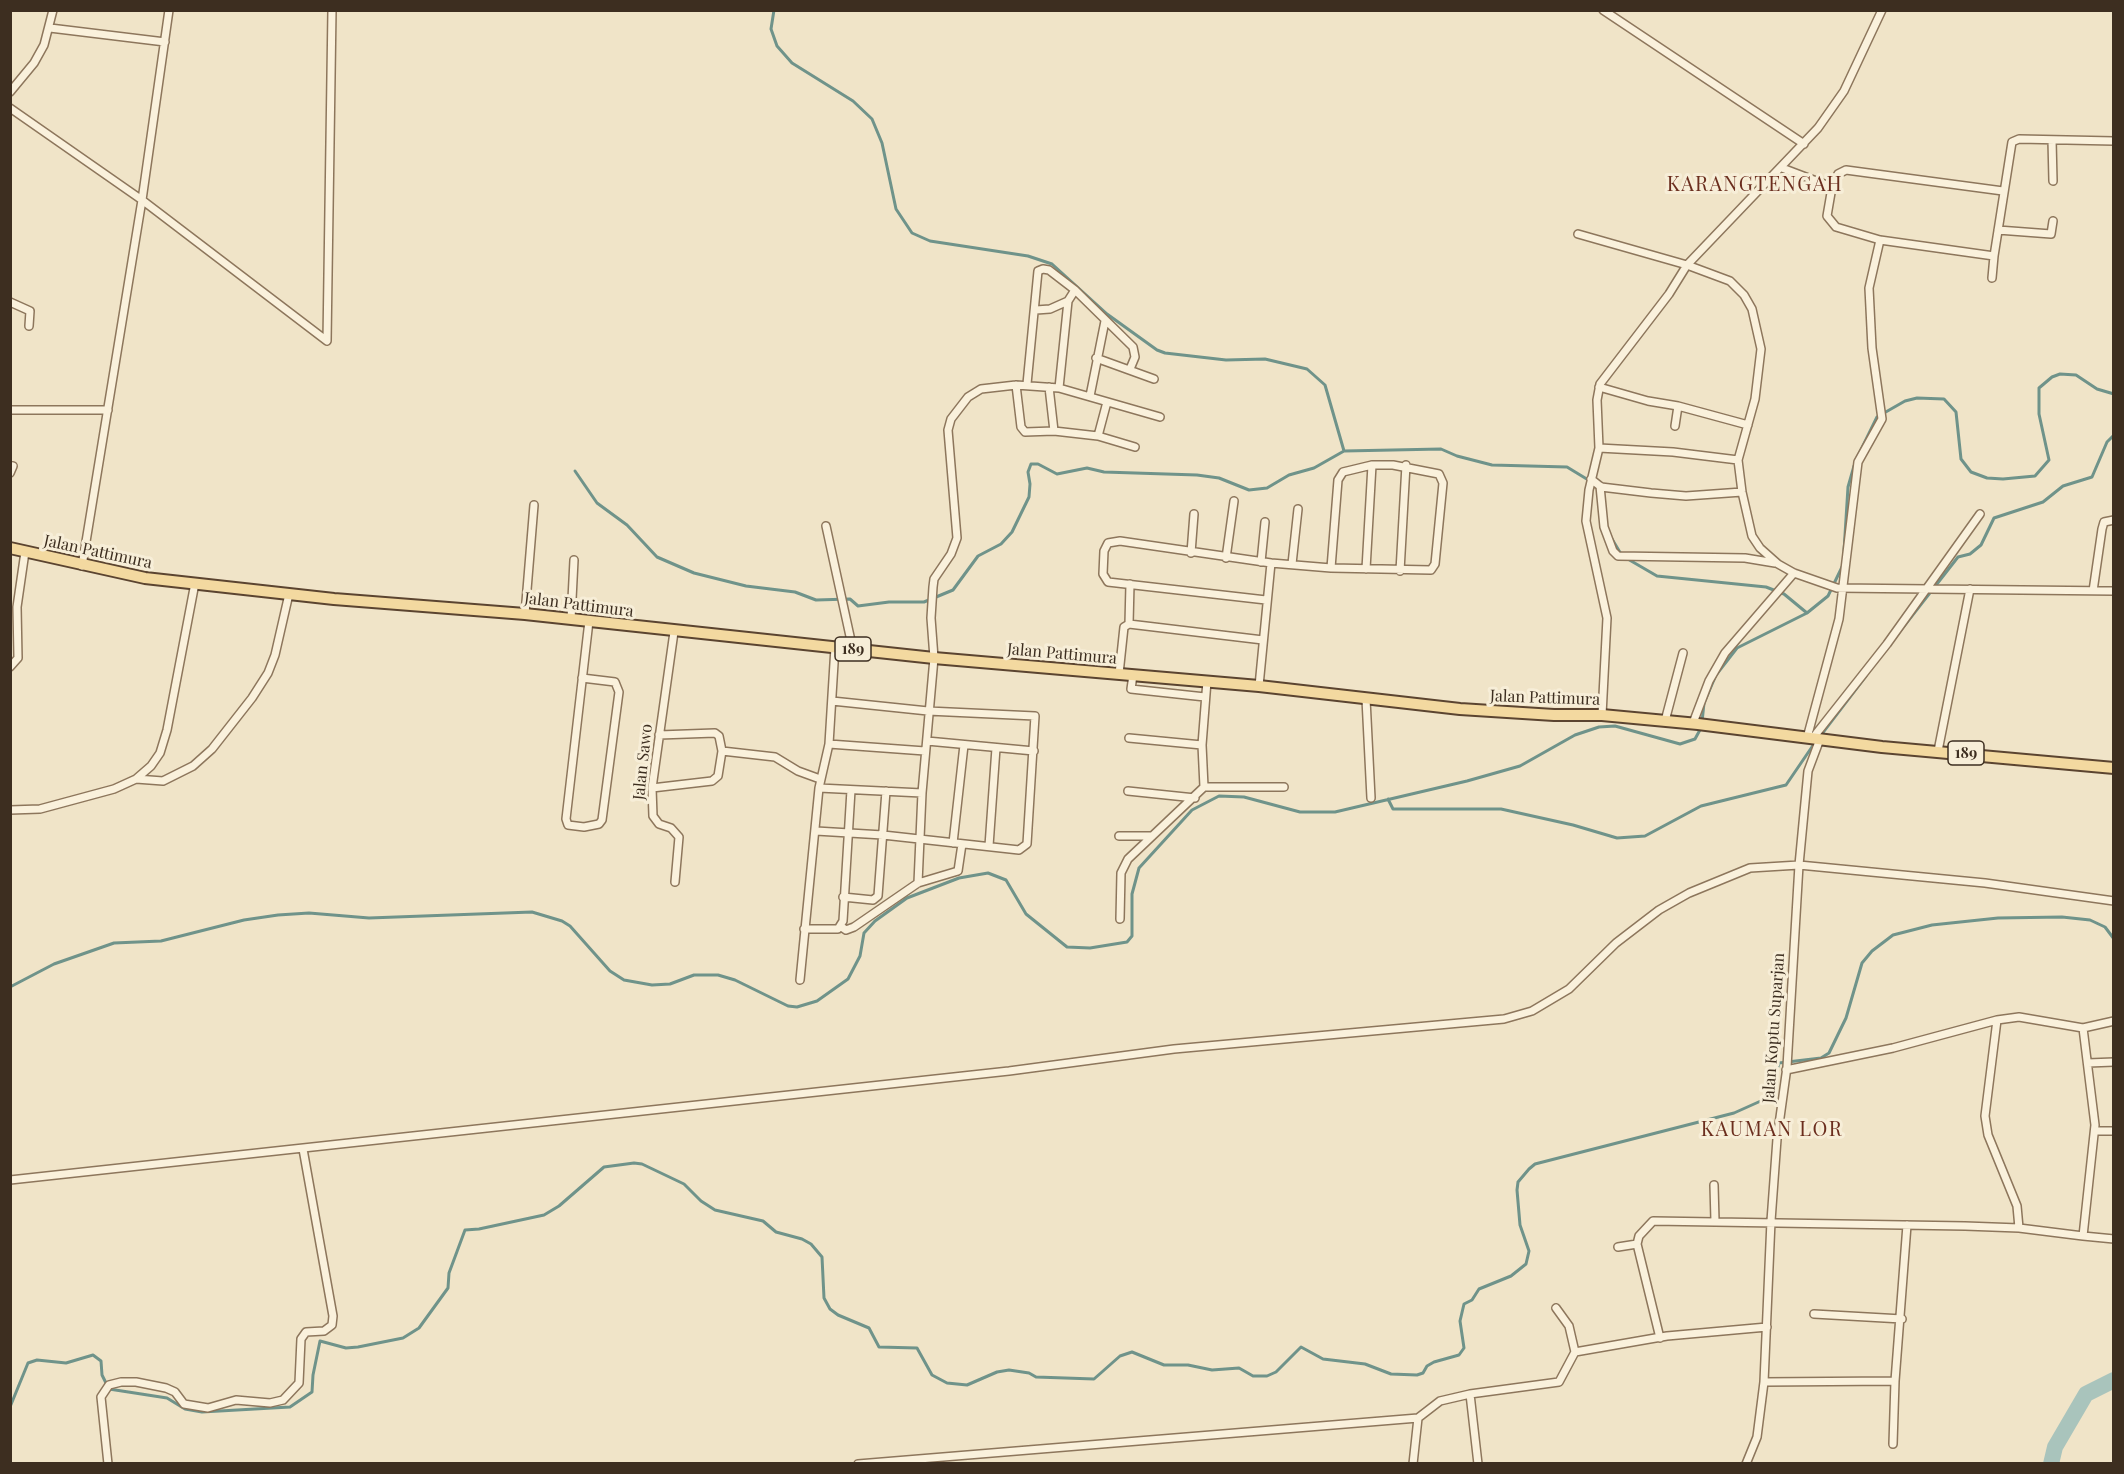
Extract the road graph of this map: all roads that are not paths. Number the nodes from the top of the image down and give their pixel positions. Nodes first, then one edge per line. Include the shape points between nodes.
1 (53, 10) edge
2 (169, 10) edge
3 (332, 10) edge
4 (1604, 10) edge
5 (1882, 10) edge
6 (50, 28) junction
7 (165, 42) junction
8 (10, 92) edge
9 (10, 108) edge
10 (2052, 140) junction
11 (2114, 141) edge
12 (1804, 144) junction
13 (1782, 168) junction
14 (2053, 181) dead end
15 (1832, 188) junction
16 (2003, 191) junction
17 (142, 200) junction
18 (2053, 221) dead end
19 (1998, 230) junction
20 (1578, 234) dead end
21 (1880, 240) junction
22 (1994, 256) junction
23 (1688, 265) junction
24 (1992, 278) dead end
25 (1075, 290) junction
26 (1068, 301) junction
27 (10, 303) edge
28 (1036, 310) junction
29 (1105, 321) junction
30 (29, 326) dead end
31 (1096, 358) junction
32 (1130, 369) junction
33 (1154, 379) dead end
34 (1027, 384) junction
35 (1016, 385) junction
36 (1049, 387) junction
37 (1599, 387) junction
38 (1059, 388) junction
39 (1090, 396) junction
40 (1107, 402) junction
41 (1678, 406) junction
42 (10, 410) edge
43 (108, 410) junction
44 (1160, 417) dead end
45 (1748, 425) junction
46 (1675, 426) dead end
47 (1054, 431) junction
48 (1098, 436) junction
49 (1135, 447) dead end
50 (1599, 448) junction
51 (1738, 460) junction
52 (1372, 465) junction
53 (1406, 465) junction
54 (1591, 479) junction
55 (1600, 486) junction
56 (1742, 492) junction
57 (1234, 501) dead end
58 (534, 505) dead end
59 (1298, 508) dead end
60 (1194, 514) dead end
61 (1980, 514) dead end
62 (2114, 520) edge
63 (1265, 522) dead end
64 (826, 526) dead end
65 (10, 548) edge
66 (25, 552) junction
67 (1191, 553) junction
68 (1226, 558) junction
69 (574, 560) dead end
70 (1261, 562) junction
71 (1271, 563) junction
72 (1292, 564) junction
73 (1778, 564) junction
74 (82, 566) junction
75 (1331, 568) junction
76 (1366, 569) junction
77 (1400, 571) junction
78 (1794, 573) junction
79 (195, 582) junction
80 (1130, 584) junction
81 (1836, 588) junction
82 (1930, 588) junction
83 (1970, 589) junction
84 (2093, 591) junction
85 (2114, 591) edge
86 (289, 594) junction
87 (1266, 600) junction
88 (525, 614) junction
89 (571, 619) junction
90 (588, 621) junction
91 (1129, 624) junction
92 (675, 632) junction
93 (1263, 640) junction
94 (835, 648) junction
95 (853, 650) junction
96 (1683, 653) dead end
97 (934, 658) junction
98 (10, 667) edge
99 (1119, 674) junction
100 (1133, 675) junction
101 (582, 678) junction
102 (1207, 681) junction
103 (1259, 686) junction
104 (1205, 697) junction
105 (1366, 699) junction
106 (832, 701) junction
107 (928, 711) junction
108 (1602, 715) junction
109 (1665, 722) junction
110 (1700, 724) junction
111 (658, 735) junction
112 (1129, 738) dead end
113 (1815, 739) junction
114 (927, 741) junction
115 (829, 744) junction
116 (964, 745) junction
117 (1202, 745) junction
118 (996, 748) junction
119 (722, 751) junction
120 (925, 751) junction
121 (1034, 751) junction
122 (1938, 751) junction
123 (2114, 768) edge
124 (135, 779) junction
125 (820, 779) junction
126 (1204, 787) junction
127 (1284, 787) dead end
128 (651, 788) junction
129 (819, 788) junction
130 (850, 790) junction
131 (886, 791) junction
132 (1128, 791) dead end
133 (922, 793) junction
134 (1195, 798) junction
135 (1371, 798) dead end
136 (10, 810) edge
137 (816, 831) junction
138 (848, 832) junction
139 (882, 835) junction
140 (1119, 836) dead end
141 (1152, 836) junction
142 (919, 840) junction
143 (953, 843) junction
144 (962, 844) junction
145 (989, 846) junction
146 (1798, 865) junction
147 (675, 882) dead end
148 (918, 883) junction
149 (843, 897) junction
150 (2114, 901) edge
151 (1120, 919) dead end
152 (840, 926) junction
153 (804, 929) junction
154 (800, 980) dead end
155 (1997, 1020) junction
156 (2114, 1021) edge
157 (2083, 1028) junction
158 (2114, 1062) edge
159 (2088, 1063) junction
160 (1786, 1069) junction
161 (2095, 1131) junction
162 (2114, 1131) edge
163 (303, 1149) junction
164 (10, 1180) edge
165 (1714, 1185) dead end
166 (1715, 1221) junction
167 (1771, 1221) junction
168 (1908, 1225) junction
169 (2019, 1228) junction
170 (2083, 1236) junction
171 (2114, 1239) edge
172 (1638, 1244) junction
173 (1618, 1247) dead end
174 (1556, 1308) dead end
175 (1814, 1314) dead end
176 (1902, 1319) junction
177 (1767, 1327) junction
178 (1660, 1338) junction
179 (1575, 1352) junction
180 (1895, 1381) junction
181 (1764, 1382) junction
182 (1470, 1394) junction
183 (1418, 1418) junction
184 (1893, 1444) dead end
185 (108, 1464) edge
186 (858, 1464) edge
187 (1413, 1464) edge
188 (1478, 1464) edge
189 (1746, 1464) edge

1 - 6 street
2 - 7 street
3 - 17 street via 327,341
4 - 12 street
5 - 12 street via 1844,91
6 - 7 street
6 - 8 street via 34,63
7 - 17 street
9 - 17 street
10 - 11 street
10 - 14 street
10 - 16 street via 2012,141
12 - 13 street
13 - 15 street
13 - 23 street
15 - 16 street via 1838,174 1846,170
15 - 21 street via 1827,216 1832,225
16 - 19 street
17 - 43 street
18 - 19 street via 2049,234
19 - 22 street
20 - 23 street
21 - 22 street
21 - 81 street via 1869,288 1882,419 1858,462
22 - 24 street
23 - 37 street
23 - 45 street via 1737,286 1752,309 1761,349 1759,382
25 - 26 street
25 - 28 street via 1049,270 1040,269
25 - 29 street
26 - 28 street
26 - 38 street
27 - 30 street via 30,311
28 - 34 street
29 - 31 street
29 - 32 street via 1133,346 1135,357
31 - 32 street
31 - 39 street
32 - 33 street
34 - 35 street
34 - 36 street
35 - 47 street via 1022,431
35 - 97 street via 981,389 968,397 951,419 948,430 957,538 934,579
36 - 38 street
36 - 47 street
37 - 41 street
37 - 50 street
38 - 39 street
39 - 40 street
40 - 44 street
40 - 48 street
41 - 45 street
41 - 46 street
42 - 43 street
43 - 74 street
45 - 51 street
47 - 48 street
48 - 49 street
50 - 51 street
50 - 54 street
51 - 56 street
52 - 53 street
52 - 75 street via 1339,475
52 - 76 street
53 - 77 street
53 - 77 street via 1439,474 1443,483 1435,564 1431,570
54 - 55 street
54 - 108 street via 1588,531 1607,618
55 - 56 street via 1686,496
55 - 73 street via 1604,526 1612,551 1618,556 1745,558
56 - 73 street via 1752,536
57 - 68 street
58 - 88 street
59 - 72 street
60 - 67 street
61 - 82 street
62 - 84 street via 2104,522
63 - 70 street
64 - 95 street
65 - 66 main road, Jalan Pattimura / 189
66 - 74 main road, Jalan Pattimura / 189
66 - 98 street via 17,607 18,658
67 - 68 street
67 - 80 street via 1120,541 1108,543 1104,551 1104,579
68 - 70 street
69 - 89 street
70 - 71 street
71 - 72 street
71 - 87 street
72 - 75 street
73 - 78 street
74 - 79 main road, Jalan Pattimura / 189 via 145,578
75 - 76 street
76 - 77 street
78 - 81 street
78 - 110 street via 1725,653 1709,681
79 - 86 main road, Jalan Pattimura / 189
79 - 124 street via 164,741 151,766
80 - 87 street
80 - 91 street
81 - 82 street
81 - 113 street via 1839,619
82 - 83 street
82 - 113 street
83 - 84 street
83 - 122 street
84 - 85 street
86 - 88 main road, Jalan Pattimura / 189
86 - 124 street via 268,673 212,749 193,766 163,781
87 - 93 street
88 - 89 main road, Jalan Pattimura / 189
89 - 90 main road, Jalan Pattimura / 189
90 - 92 main road, Jalan Pattimura / 189
90 - 101 street
91 - 93 street
91 - 99 street via 1125,627
92 - 94 main road, Jalan Pattimura / 189
92 - 111 street, Jalan Sawo
93 - 103 street
94 - 95 main road, Jalan Pattimura / 189
94 - 106 street
95 - 97 main road, Jalan Pattimura / 189
96 - 109 street
97 - 99 main road, Jalan Pattimura / 189
97 - 107 street
99 - 100 main road, Jalan Pattimura / 189
100 - 102 main road, Jalan Pattimura / 189
100 - 104 street via 1131,689
101 - 101 street via 615,682 619,693 602,820 584,827 568,825 566,819
102 - 103 main road, Jalan Pattimura / 189
102 - 104 street
103 - 105 main road, Jalan Pattimura / 189
104 - 117 street
105 - 108 main road, Jalan Pattimura / 189 via 1513,714
105 - 135 street
106 - 107 street
106 - 115 street
107 - 114 street
107 - 121 street via 1034,715
108 - 109 main road, Jalan Pattimura / 189
109 - 110 main road, Jalan Pattimura / 189
110 - 113 main road, Jalan Pattimura / 189
111 - 119 street via 716,733
111 - 128 street, Jalan Sawo
112 - 117 street
113 - 122 main road, Jalan Pattimura / 189
113 - 146 street, Jalan Koptu Suparjan
114 - 116 street
114 - 120 street
115 - 120 street
115 - 125 street
116 - 118 street
116 - 143 street
117 - 126 street
118 - 121 street
118 - 145 street
119 - 125 street via 775,757
119 - 128 street via 718,776 712,782
120 - 133 street
121 - 145 street via 1025,848
122 - 123 main road, Jalan Pattimura / 189
124 - 136 street via 114,789 40,809
125 - 129 street
126 - 127 street
126 - 134 street
128 - 147 street, Jalan Sawo via 653,816 679,837
129 - 130 street
129 - 137 street
130 - 131 street
130 - 138 street
131 - 133 street
131 - 139 street
132 - 134 street
133 - 142 street
134 - 141 street
137 - 138 street
137 - 153 street
138 - 139 street
138 - 149 street
139 - 142 street
139 - 149 street via 877,898
140 - 141 street
141 - 151 street via 1124,866
142 - 143 street
142 - 148 street
143 - 144 street
144 - 145 street
144 - 148 street via 958,871
146 - 150 street via 1985,883
146 - 160 street, Jalan Koptu Suparjan
146 - 163 street via 1750,868 1689,893 1636,925 1561,994 1532,1011 1504,1019 1174,1048 998,1072
148 - 152 street via 861,923 846,930
149 - 152 street
152 - 153 street via 830,930
153 - 154 street
155 - 157 street via 2019,1017
155 - 160 street via 1893,1048
155 - 169 street via 1985,1116 1988,1135 2017,1206
156 - 157 street
157 - 159 street
158 - 159 street
159 - 161 street
160 - 167 street, Jalan Koptu Suparjan
161 - 162 street
161 - 170 street
163 - 164 street
163 - 185 street via 333,1316 332,1325 324,1331 306,1332 301,1339 299,1383 289,1395 276,1401 236,1400 208,1408 184,1404 166,1388 121,1382 107,1388 101,1397
165 - 166 street
166 - 167 street
166 - 172 street via 1653,1221 1639,1236
167 - 168 street
167 - 177 street, Jalan Koptu Suparjan
168 - 169 street
168 - 176 street
169 - 170 street
170 - 171 street
172 - 173 street
172 - 178 street
174 - 179 street via 1569,1326
175 - 176 street
176 - 180 street
177 - 178 street
177 - 181 street, Jalan Koptu Suparjan
178 - 179 street
179 - 182 street via 1559,1382
180 - 181 street
180 - 184 street
181 - 189 street, Jalan Koptu Suparjan via 1757,1437
182 - 183 street via 1440,1401
182 - 188 street
183 - 186 street
183 - 187 street

